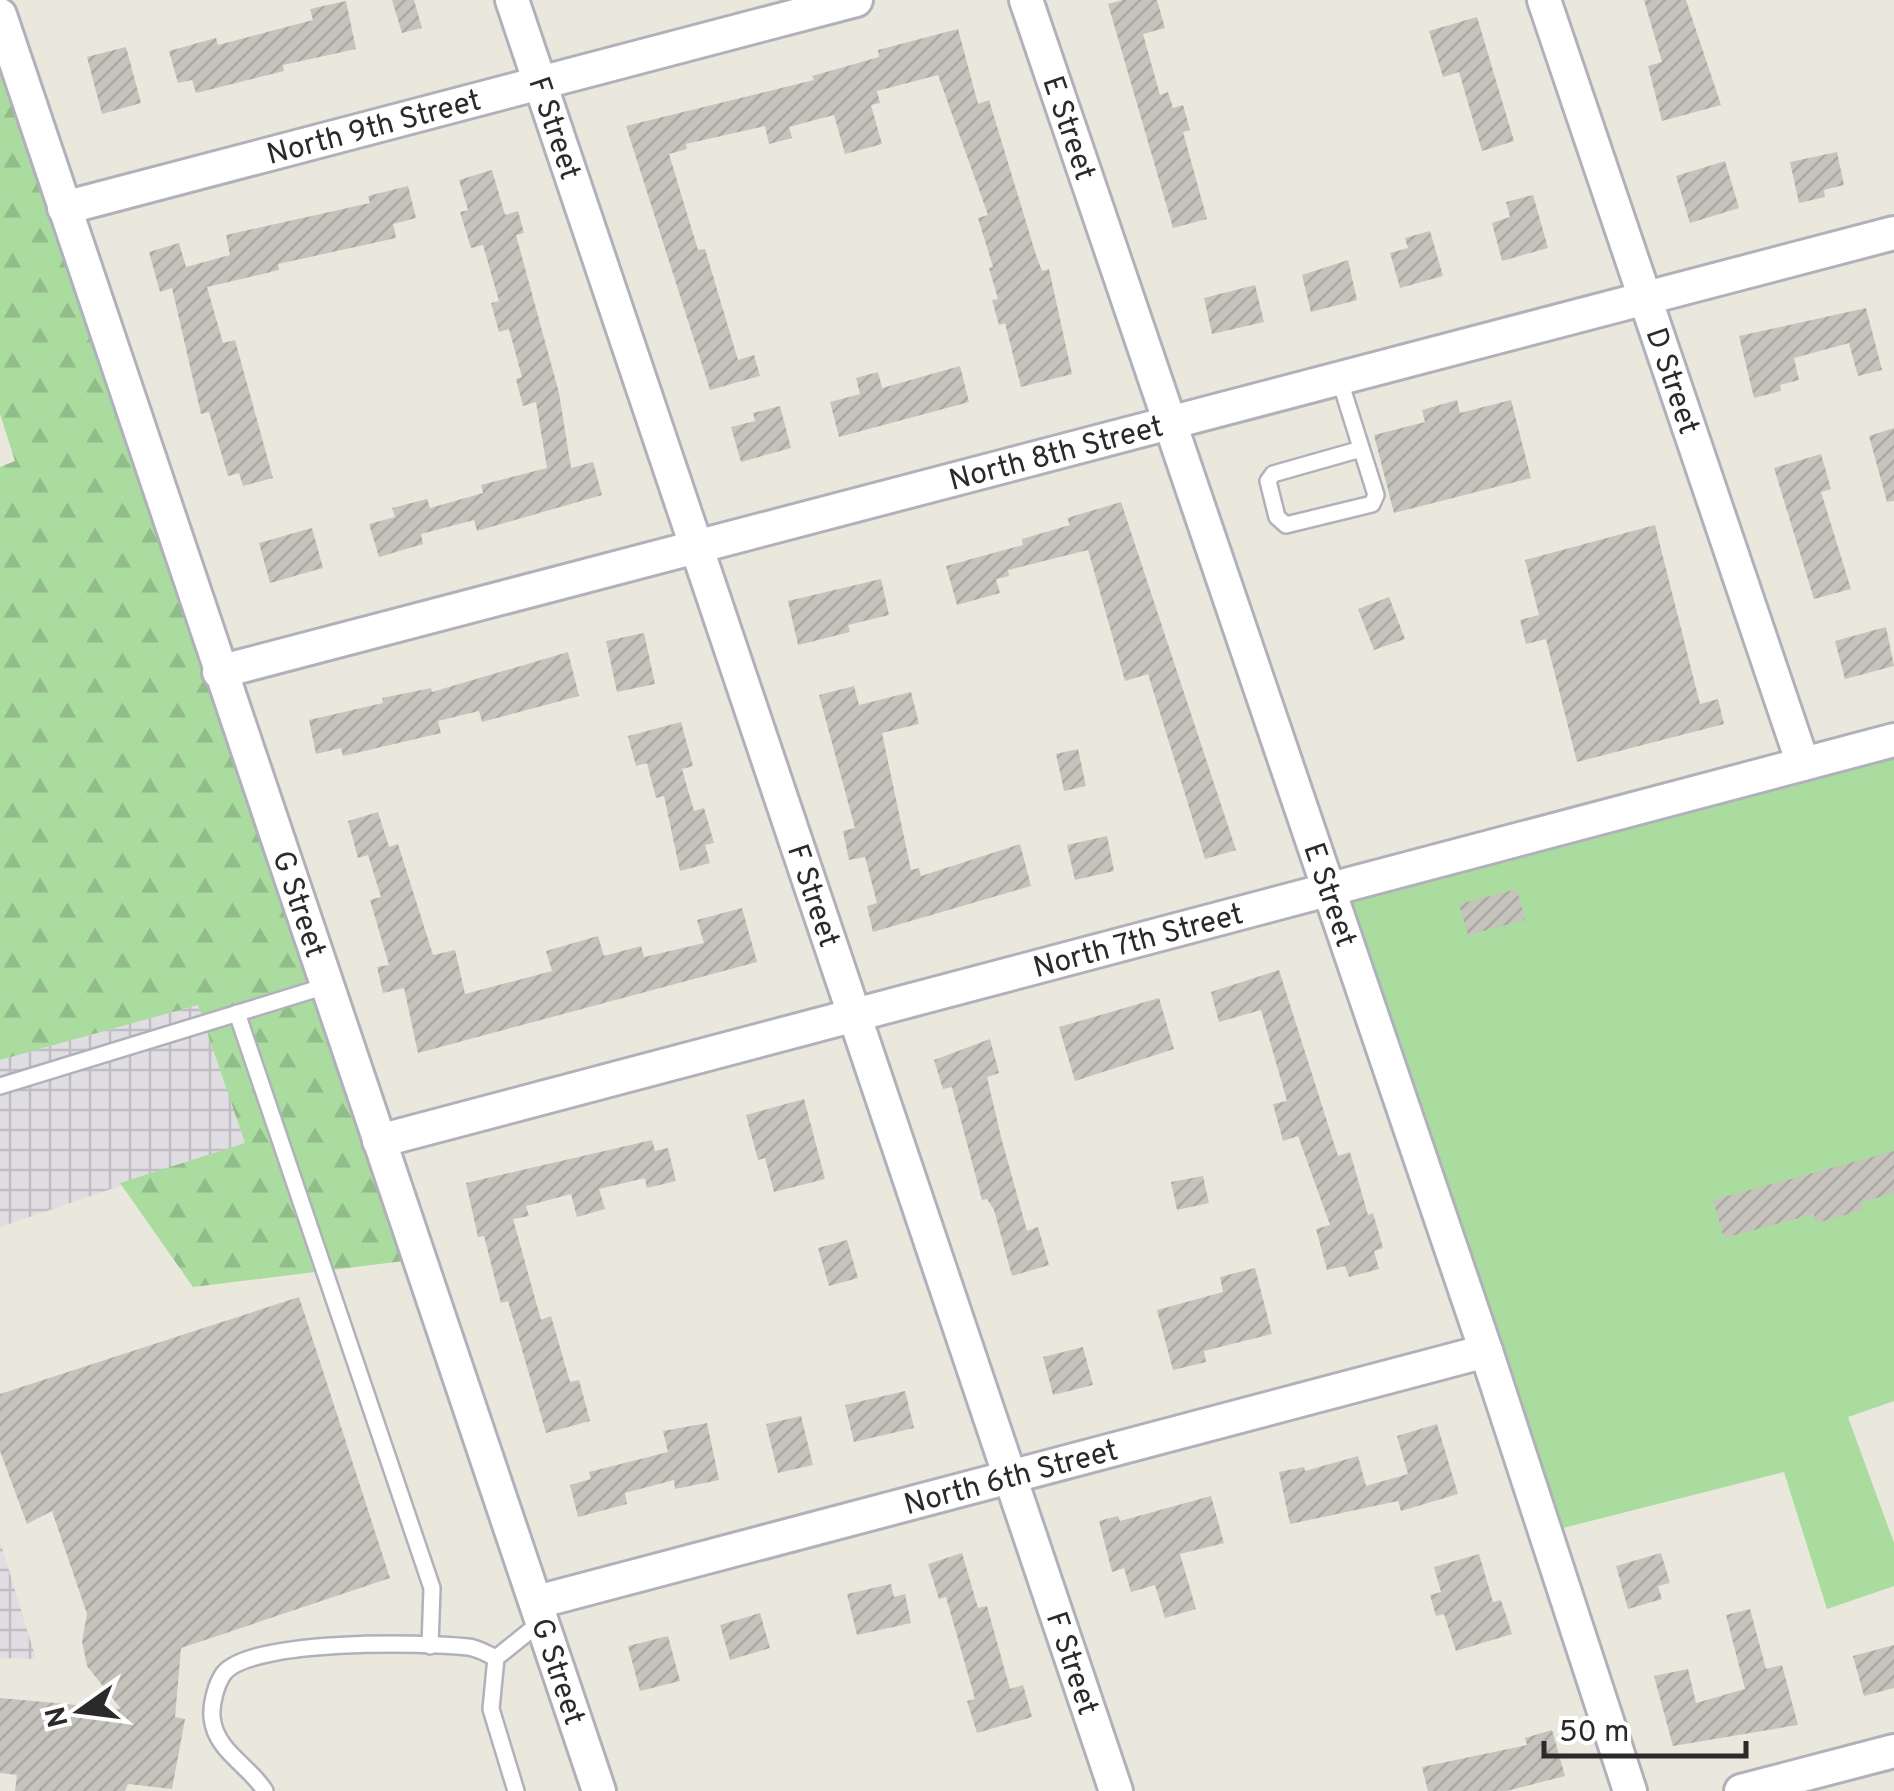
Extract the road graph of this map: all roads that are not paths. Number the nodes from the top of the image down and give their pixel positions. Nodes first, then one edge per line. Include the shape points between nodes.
1 (512, 0) edge
2 (856, 0) edge
3 (1026, 0) edge
4 (1544, 0) edge
5 (0, 15) edge
6 (540, 82) junction
7 (64, 208) junction
8 (1894, 234) edge
9 (1646, 300) junction
10 (1340, 380) junction
11 (1169, 426) junction
12 (1362, 449) junction
13 (696, 548) junction
14 (219, 672) junction
15 (1894, 740) edge
16 (1803, 764) junction
17 (1326, 890) junction
18 (326, 986) junction
19 (237, 1013) junction
20 (854, 1015) junction
21 (0, 1086) edge
22 (380, 1141) junction
23 (1486, 1351) junction
24 (1010, 1477) junction
25 (540, 1611) junction
26 (430, 1646) junction
27 (496, 1658) junction
28 (1894, 1751) edge
29 (266, 1791) edge
30 (516, 1791) edge
31 (599, 1791) edge
32 (1116, 1791) edge
33 (1630, 1791) edge
34 (1741, 1791) edge

1 - 6 street, F Street
2 - 6 street, North 9th Street
3 - 11 street, E Street
4 - 9 street, D Street
5 - 7 street, G Street
6 - 7 street, North 9th Street
6 - 13 street, F Street
7 - 14 street, G Street
8 - 9 street, North 8th Street
9 - 10 street, North 8th Street
9 - 16 street, D Street
10 - 11 street, North 8th Street
10 - 12 lane
11 - 13 street, North 8th Street
11 - 17 street, E Street
12 - 12 lane via 1273,474 1268,481 1286,526 1372,504 1376,495
13 - 14 street, North 8th Street
13 - 20 street, F Street
14 - 18 street, G Street
15 - 16 street, North 7th Street
16 - 17 street, North 7th Street
17 - 20 street, North 7th Street
17 - 23 street, E Street
18 - 19 lane
18 - 22 street, G Street
19 - 21 lane
19 - 26 lane via 432,1588
20 - 22 street, North 7th Street
20 - 24 street, F Street
22 - 25 street, G Street
23 - 24 street, North 6th Street
23 - 33 street, E Street
24 - 25 street, North 6th Street
24 - 32 street, F Street
25 - 27 lane
25 - 31 street, G Street
26 - 27 lane via 472,1647
26 - 29 lane via 327,1646 242,1661 224,1672 212,1720 230,1755
27 - 30 lane via 490,1709
28 - 34 street

